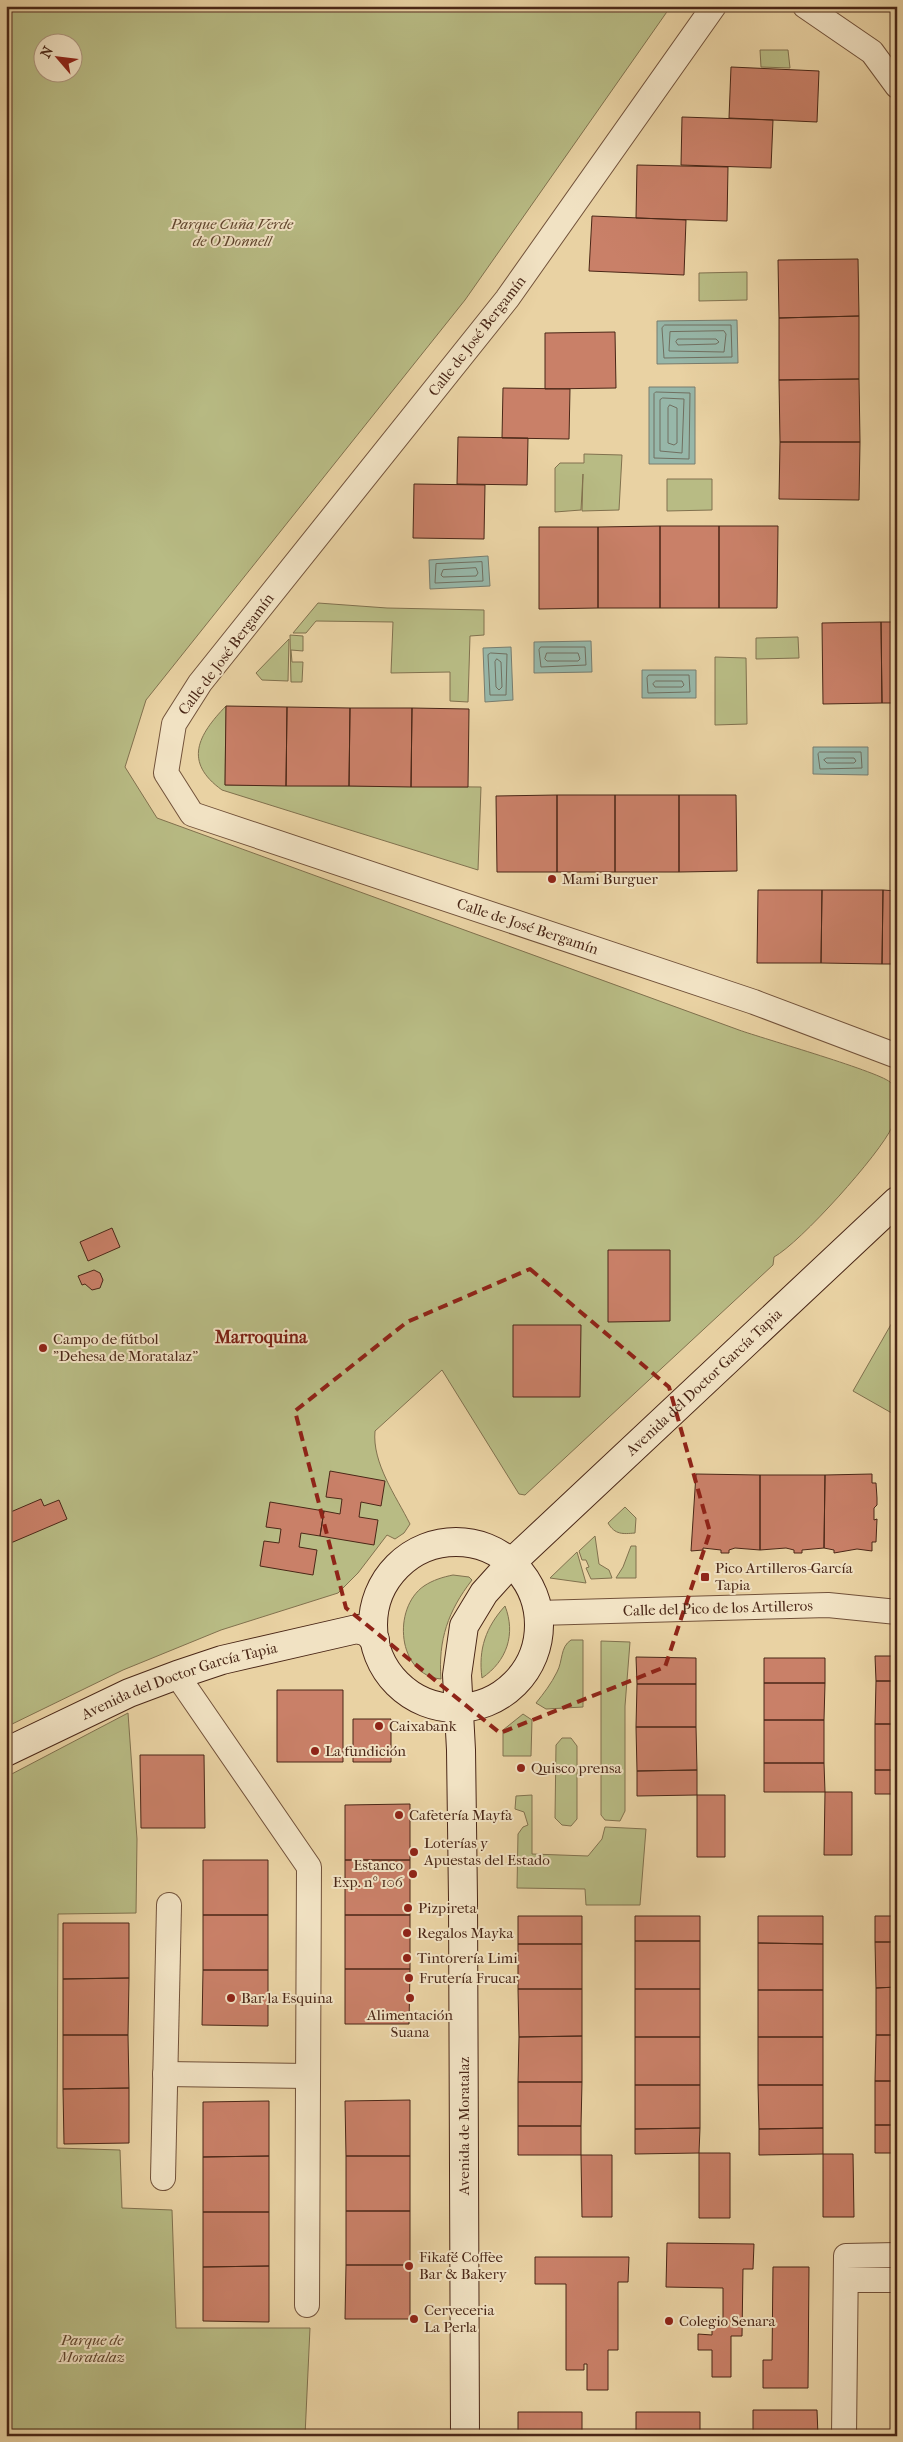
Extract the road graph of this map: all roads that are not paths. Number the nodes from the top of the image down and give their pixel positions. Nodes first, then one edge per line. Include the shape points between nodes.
1 (714, 6) edge
2 (806, 6) edge
3 (897, 86) edge
4 (897, 1056) edge
5 (897, 1201) edge
6 (511, 1563) junction
7 (897, 1612) edge
8 (538, 1613) junction
9 (366, 1634) junction
10 (176, 1675) junction
11 (460, 1708) junction
12 (6, 1752) edge
13 (169, 1905) dead end
14 (165, 2074) junction
15 (308, 2076) junction
16 (163, 2178) dead end
17 (897, 2255) edge
18 (846, 2280) junction
19 (897, 2280) edge
20 (307, 2305) dead end
21 (465, 2436) edge
22 (844, 2436) edge

1 - 4 street, Calle de José Bergamín via 507,299 200,683 174,724 166,774 192,814 754,1002
2 - 3 street via 872,52
5 - 6 main road, Avenida del Doctor García Tapia
6 - 8 main road via 529,1586
6 - 9 main road via 496,1552 460,1542 421,1550 401,1563 388,1578 368,1618
6 - 11 main road, Avenida de Moratalaz via 484,1594 464,1626 457,1675
7 - 8 street, Calle del Pico de los Artilleros via 828,1605
8 - 11 main road via 539,1633 531,1660 521,1677 508,1690 482,1704
9 - 10 main road, Avenida del Doctor García Tapia via 222,1660
9 - 11 main road via 383,1666 406,1692 431,1704
10 - 12 main road, Avenida del Doctor García Tapia via 129,1693
10 - 15 street via 309,1867
11 - 21 main road, Avenida de Moratalaz
13 - 14 street
14 - 15 street
14 - 16 street
15 - 20 street
17 - 18 street via 846,2256
18 - 19 street
18 - 22 street

